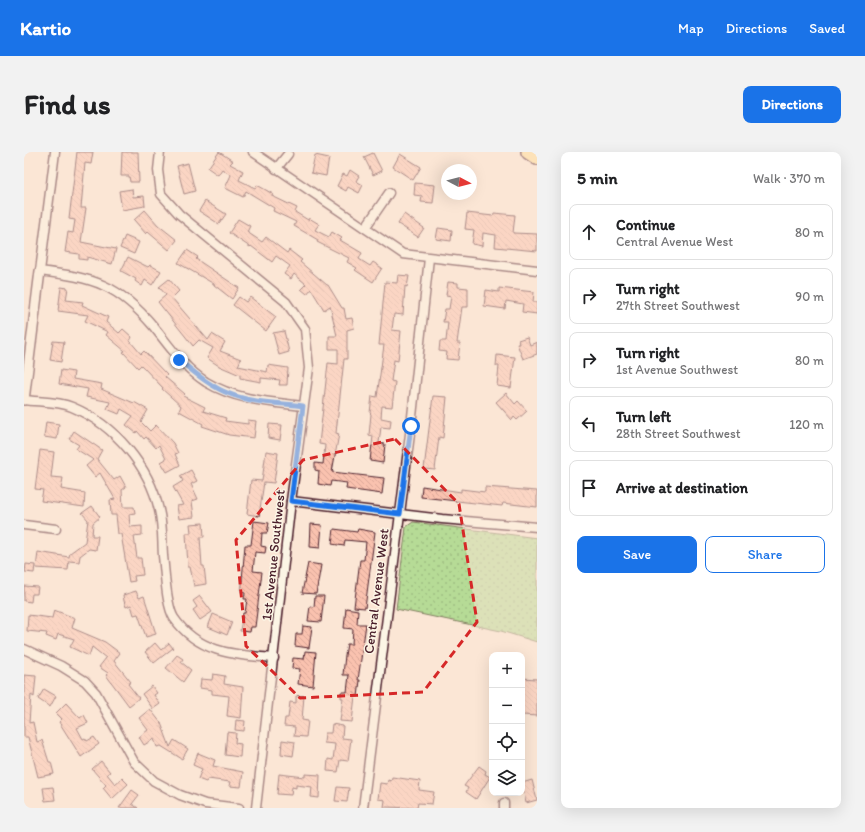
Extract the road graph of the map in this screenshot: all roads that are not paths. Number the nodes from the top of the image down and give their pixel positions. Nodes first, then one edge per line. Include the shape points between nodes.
1 (55, 152) edge
2 (160, 152) edge
3 (253, 152) edge
4 (528, 152) edge
5 (288, 154) dead end
6 (537, 158) edge
7 (276, 169) junction
8 (389, 193) dead end
9 (365, 228) junction
10 (429, 258) junction
11 (537, 270) edge
12 (40, 271) junction
13 (24, 400) edge
14 (303, 406) junction
15 (291, 501) junction
16 (400, 514) junction
17 (24, 525) edge
18 (537, 527) edge
19 (56, 529) dead end
20 (24, 650) edge
21 (274, 658) junction
22 (239, 808) edge
23 (256, 808) edge
24 (363, 808) edge

1 - 12 street
2 - 14 street, 1st Avenue Southwest via 158,170 161,194 179,214 286,302 305,329 309,368
3 - 7 street
4 - 6 highway
5 - 7 street
7 - 9 street
8 - 9 street
9 - 10 street via 403,254
10 - 11 street
10 - 16 street, Central Avenue West
12 - 13 street
12 - 14 street via 94,280 130,301 154,326 179,360 206,381 230,394 260,401
13 - 21 street via 71,407 90,417 128,449 142,467 154,489 160,512 166,589 173,616 183,629 208,647 232,655
14 - 15 street, 1st Avenue Southwest
15 - 16 street
15 - 21 street, 1st Avenue Southwest
16 - 18 street
16 - 24 street, Central Avenue West
17 - 19 street
20 - 22 street via 61,666 85,681 96,693 134,762 154,781 180,796 205,804
21 - 23 street, 1st Avenue Southwest

